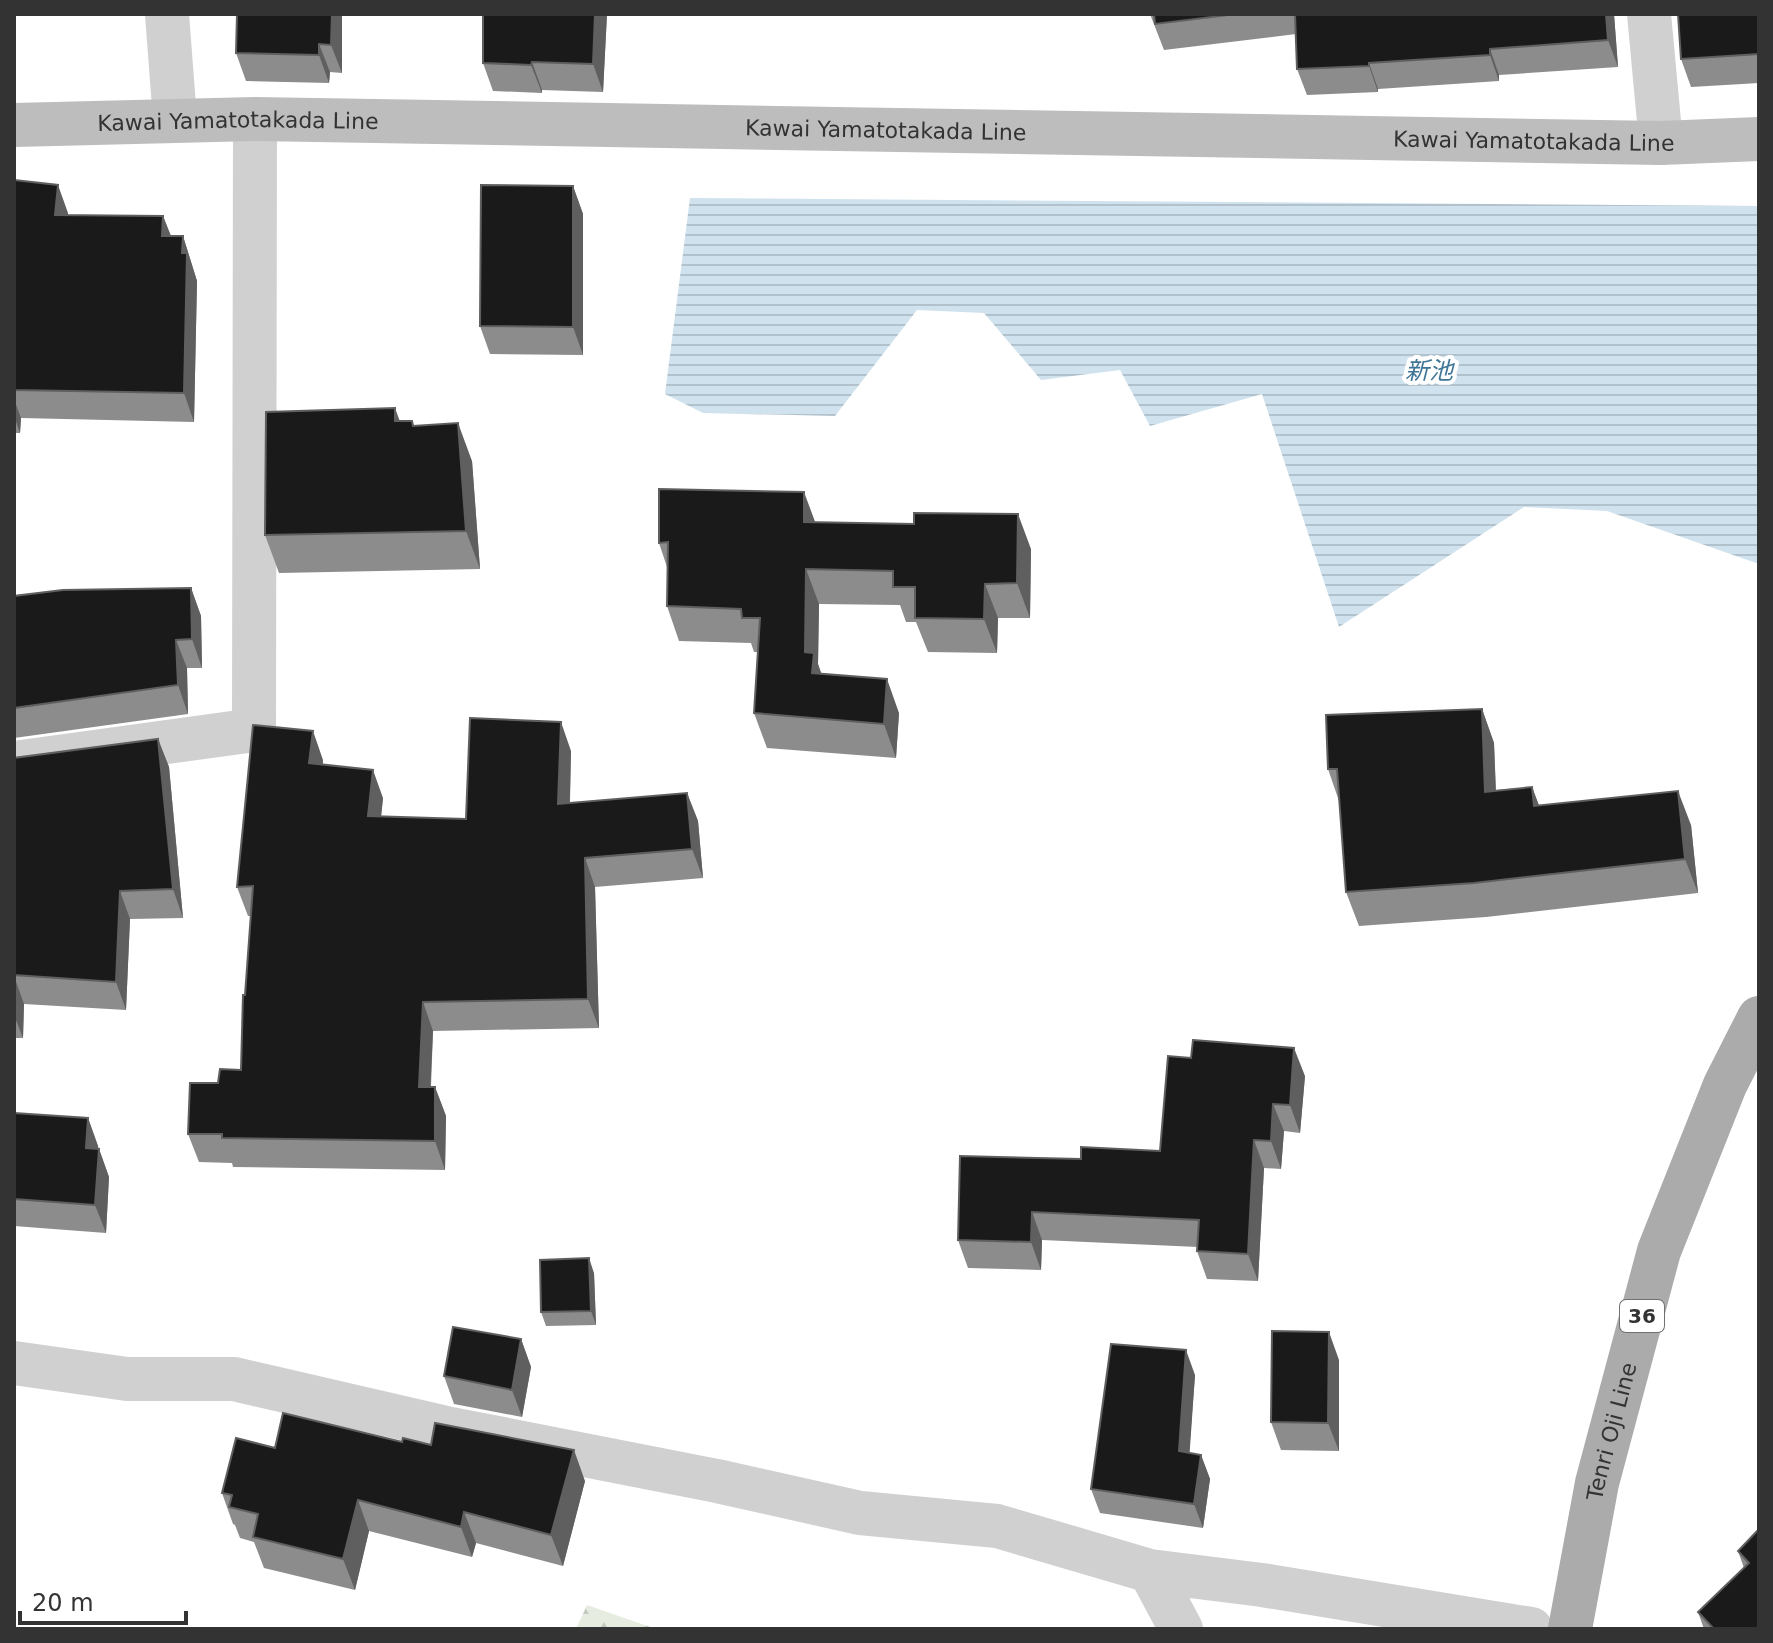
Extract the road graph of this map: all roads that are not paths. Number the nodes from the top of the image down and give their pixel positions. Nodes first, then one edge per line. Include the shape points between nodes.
1 (167, 14) edge
2 (1649, 14) edge
3 (255, 119) junction
4 (175, 120) junction
5 (14, 125) edge
6 (1759, 139) edge
7 (1661, 143) junction
8 (14, 763) edge
9 (1759, 1018) edge
10 (14, 1363) edge
11 (1150, 1571) junction
12 (1181, 1629) edge
13 (1531, 1629) edge
14 (1570, 1629) edge

1 - 4 street
2 - 7 street
3 - 4 main road, Kawai Yamatotakada Line
3 - 7 main road, Kawai Yamatotakada Line
3 - 8 street via 254,730
4 - 5 main road, Kawai Yamatotakada Line
6 - 7 main road, Kawai Yamatotakada Line
9 - 14 main road, Tenri Oji Line / 36 via 1725,1085 1659,1251 1597,1483
10 - 11 street via 127,1379 234,1379 860,1513 997,1526
11 - 12 street
11 - 13 street

